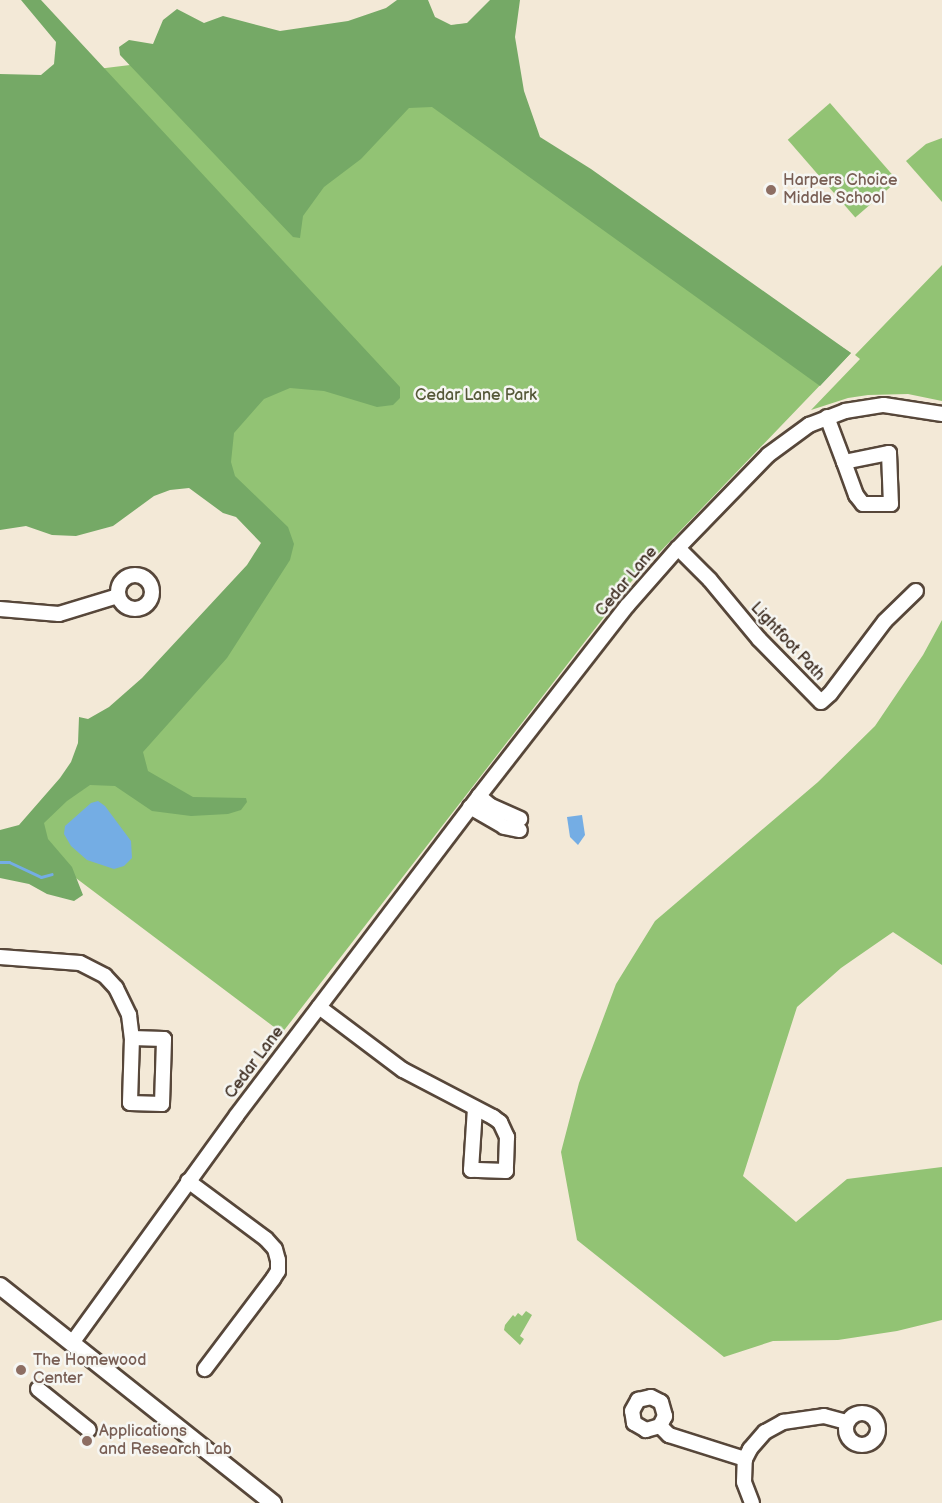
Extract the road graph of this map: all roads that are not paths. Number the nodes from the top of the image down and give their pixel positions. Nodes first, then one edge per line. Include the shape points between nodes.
1 (942, 414) edge
2 (827, 417) junction
3 (844, 462) junction
4 (678, 548) junction
5 (916, 591) dead end
6 (118, 596) dead end
7 (0, 609) edge
8 (479, 796) junction
9 (470, 807) junction
10 (0, 957) edge
11 (319, 1006) junction
12 (132, 1038) junction
13 (475, 1108) junction
14 (188, 1181) junction
15 (0, 1287) edge
16 (72, 1343) junction
17 (205, 1369) dead end
18 (38, 1389) dead end
19 (847, 1422) dead end
20 (660, 1426) dead end
21 (88, 1430) dead end
22 (745, 1459) junction
23 (273, 1503) edge
24 (752, 1503) edge

1 - 2 street, Cedar Lane via 884,405
2 - 3 street
2 - 4 street, Cedar Lane via 783,442
3 - 3 street via 862,504 891,504 889,453
4 - 5 street, Lightfoot Path via 820,702 885,621
4 - 8 street, Cedar Lane via 627,606
6 - 7 street via 59,614
8 - 9 street, Cedar Lane
8 - 9 street via 520,825 504,827
9 - 11 street, Cedar Lane
10 - 12 street via 63,960 99,972 124,1001
11 - 13 street via 403,1070
11 - 14 street, Cedar Lane
12 - 12 street via 130,1103 162,1104 164,1039
13 - 13 street via 504,1128 506,1171 471,1170
14 - 16 street, Cedar Lane
14 - 17 street via 266,1239 278,1260 273,1279
15 - 16 main road
16 - 23 main road
18 - 21 street
19 - 22 street via 824,1416 783,1422 757,1440
20 - 22 street via 681,1441
22 - 24 street via 744,1482

